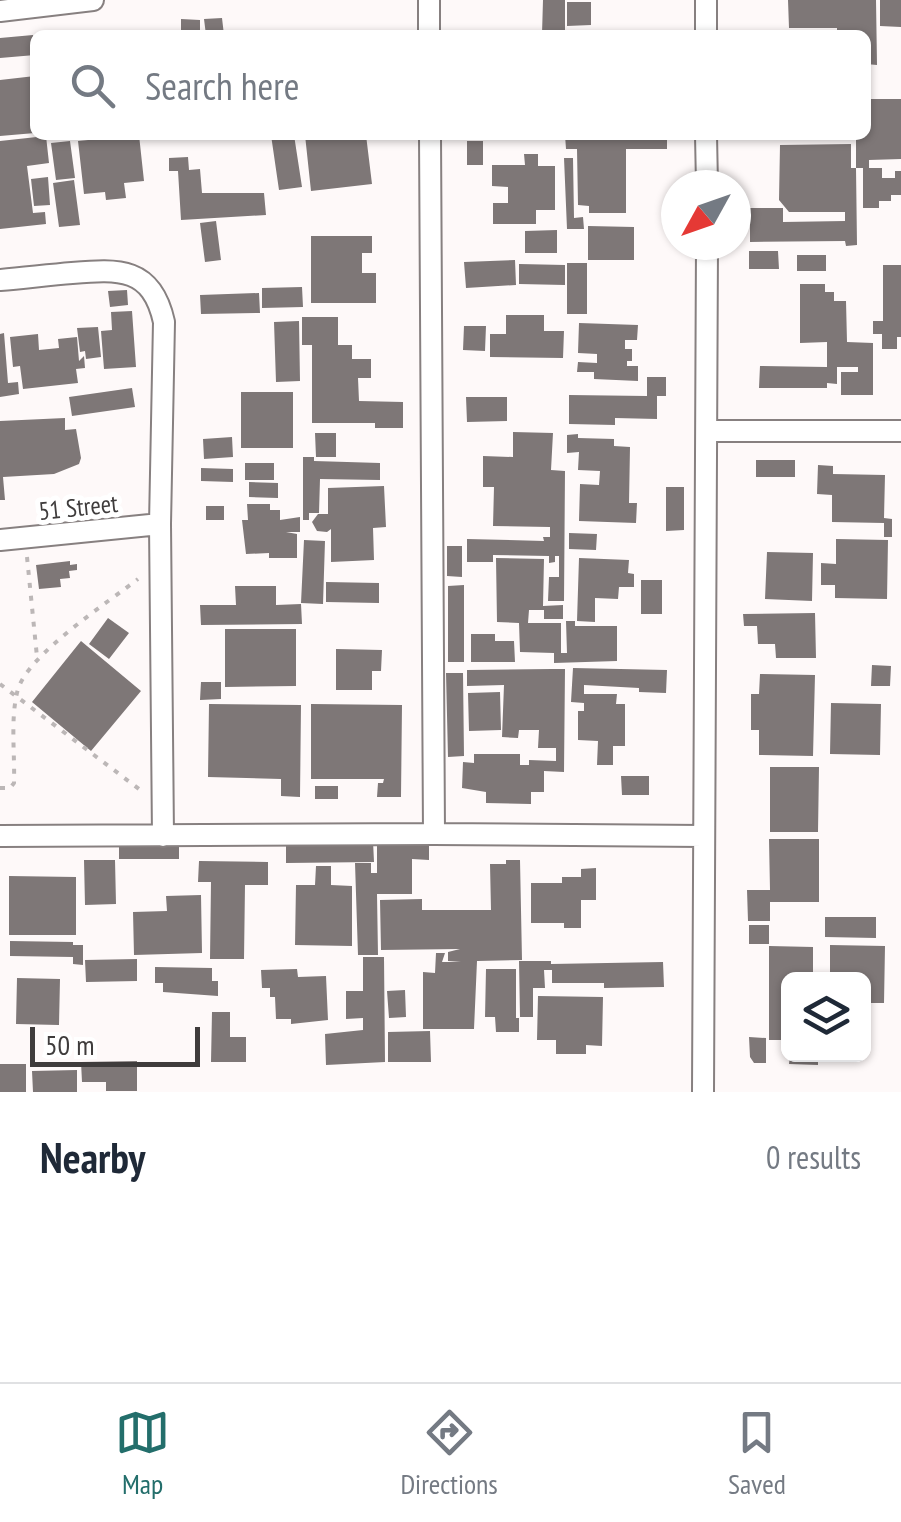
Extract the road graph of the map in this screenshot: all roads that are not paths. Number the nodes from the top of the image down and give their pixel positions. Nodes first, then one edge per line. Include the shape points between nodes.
1 (92, 0) edge
2 (429, 0) edge
3 (706, 0) edge
4 (0, 10) edge
5 (429, 30) edge
6 (706, 30) edge
7 (430, 140) edge
8 (706, 140) edge
9 (706, 170) edge
10 (707, 260) edge
11 (0, 280) edge
12 (707, 431) junction
13 (901, 431) edge
14 (160, 524) junction
15 (0, 540) edge
16 (434, 834) junction
17 (0, 836) edge
18 (163, 836) junction
19 (704, 836) junction
20 (704, 1092) edge

1 - 4 street
2 - 5 street
3 - 6 street
7 - 16 street
8 - 9 street
10 - 12 street
11 - 14 street via 110,269 141,280 152,292 164,322
12 - 13 street
12 - 19 street
14 - 15 street, 51 Street
14 - 18 street
16 - 18 street
16 - 19 street
17 - 18 street
19 - 20 street

